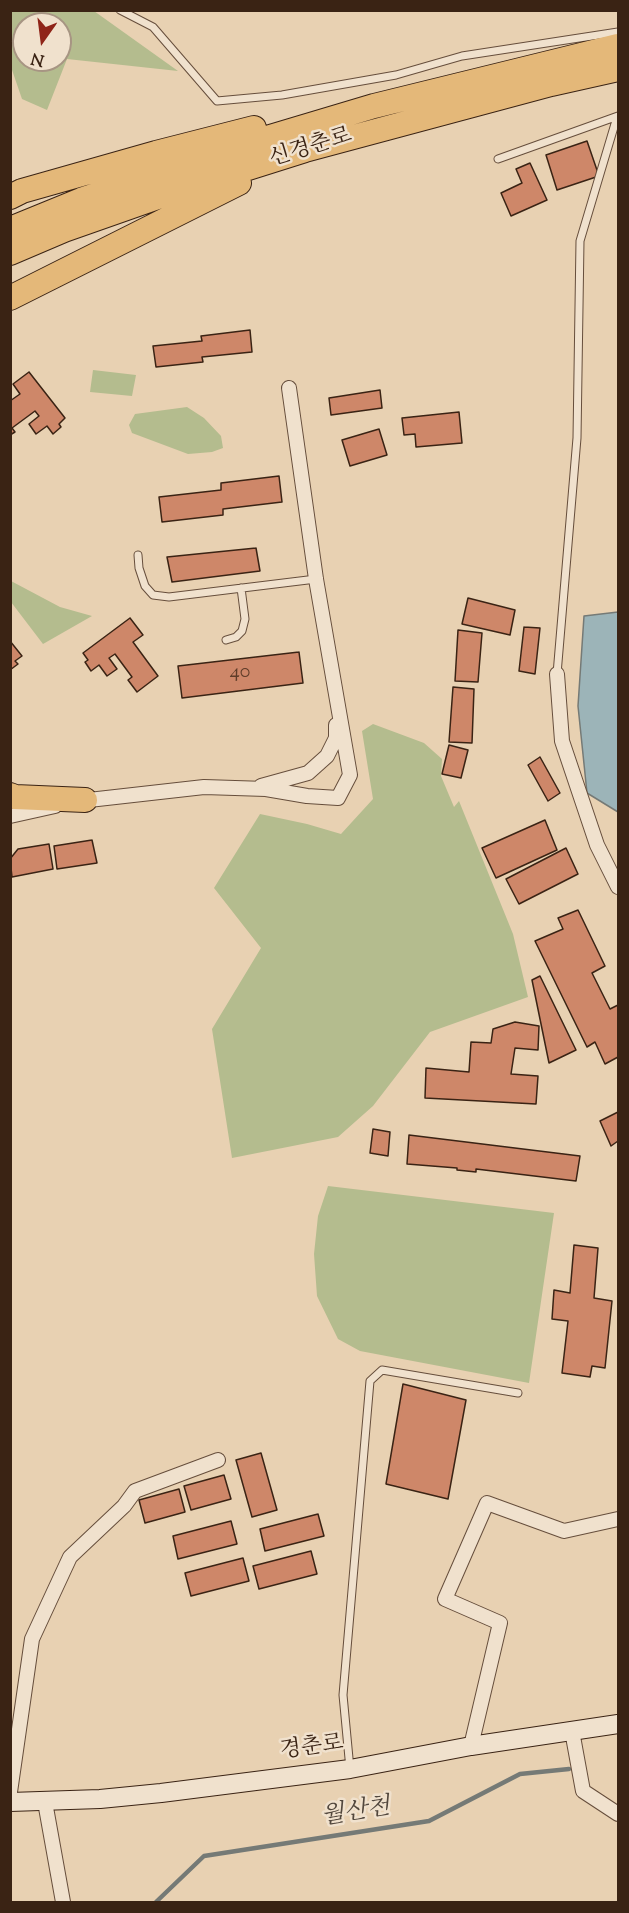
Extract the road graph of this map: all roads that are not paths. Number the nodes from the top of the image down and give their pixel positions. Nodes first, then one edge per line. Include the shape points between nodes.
1 (120, 10) edge
2 (618, 32) edge
3 (618, 46) edge
4 (618, 69) edge
5 (374, 106) junction
6 (618, 116) edge
7 (305, 150) junction
8 (498, 159) dead end
9 (10, 196) edge
10 (10, 229) edge
11 (10, 253) edge
12 (10, 298) edge
13 (289, 388) dead end
14 (138, 555) dead end
15 (316, 579) junction
16 (241, 588) junction
17 (226, 640) dead end
18 (557, 674) joint
19 (336, 693) junction
20 (247, 789) junction
21 (10, 795) edge
22 (85, 800) junction
23 (10, 816) edge
24 (618, 887) edge
25 (518, 1393) dead end
26 (218, 1460) dead end
27 (618, 1519) edge
28 (618, 1724) edge
29 (572, 1731) junction
30 (471, 1746) junction
31 (350, 1768) junction
32 (10, 1792) edge
33 (10, 1802) edge
34 (45, 1802) junction
35 (618, 1814) edge
36 (63, 1902) edge

1 - 2 lane via 153,27 216,101 282,95 396,75 462,56
3 - 5 highway, 신경춘로
4 - 7 highway, 신경춘로
5 - 9 highway via 285,120
5 - 10 highway, 신경춘로 via 81,200
6 - 8 lane
6 - 18 lane via 580,241 577,438
7 - 11 highway, 신경춘로 via 175,191
7 - 12 highway
13 - 15 street
14 - 16 lane via 145,586 153,595 170,597
15 - 16 lane
15 - 19 street
16 - 17 lane via 245,619 242,631
18 - 24 street via 562,741 597,844
19 - 20 street via 336,738 327,756 308,773
19 - 20 street via 350,776 338,798
20 - 22 street via 204,787
21 - 22 highway
22 - 23 street
25 - 31 lane via 382,1370 370,1381 343,1695
26 - 32 street via 135,1491 70,1557 32,1639
27 - 30 street via 564,1531 487,1503 445,1599 500,1623
28 - 29 street, 경춘로
29 - 30 street, 경춘로
29 - 35 street via 583,1791
30 - 31 street, 경춘로
31 - 34 street, 경춘로 via 161,1793
33 - 34 street, 경춘로
34 - 36 street

